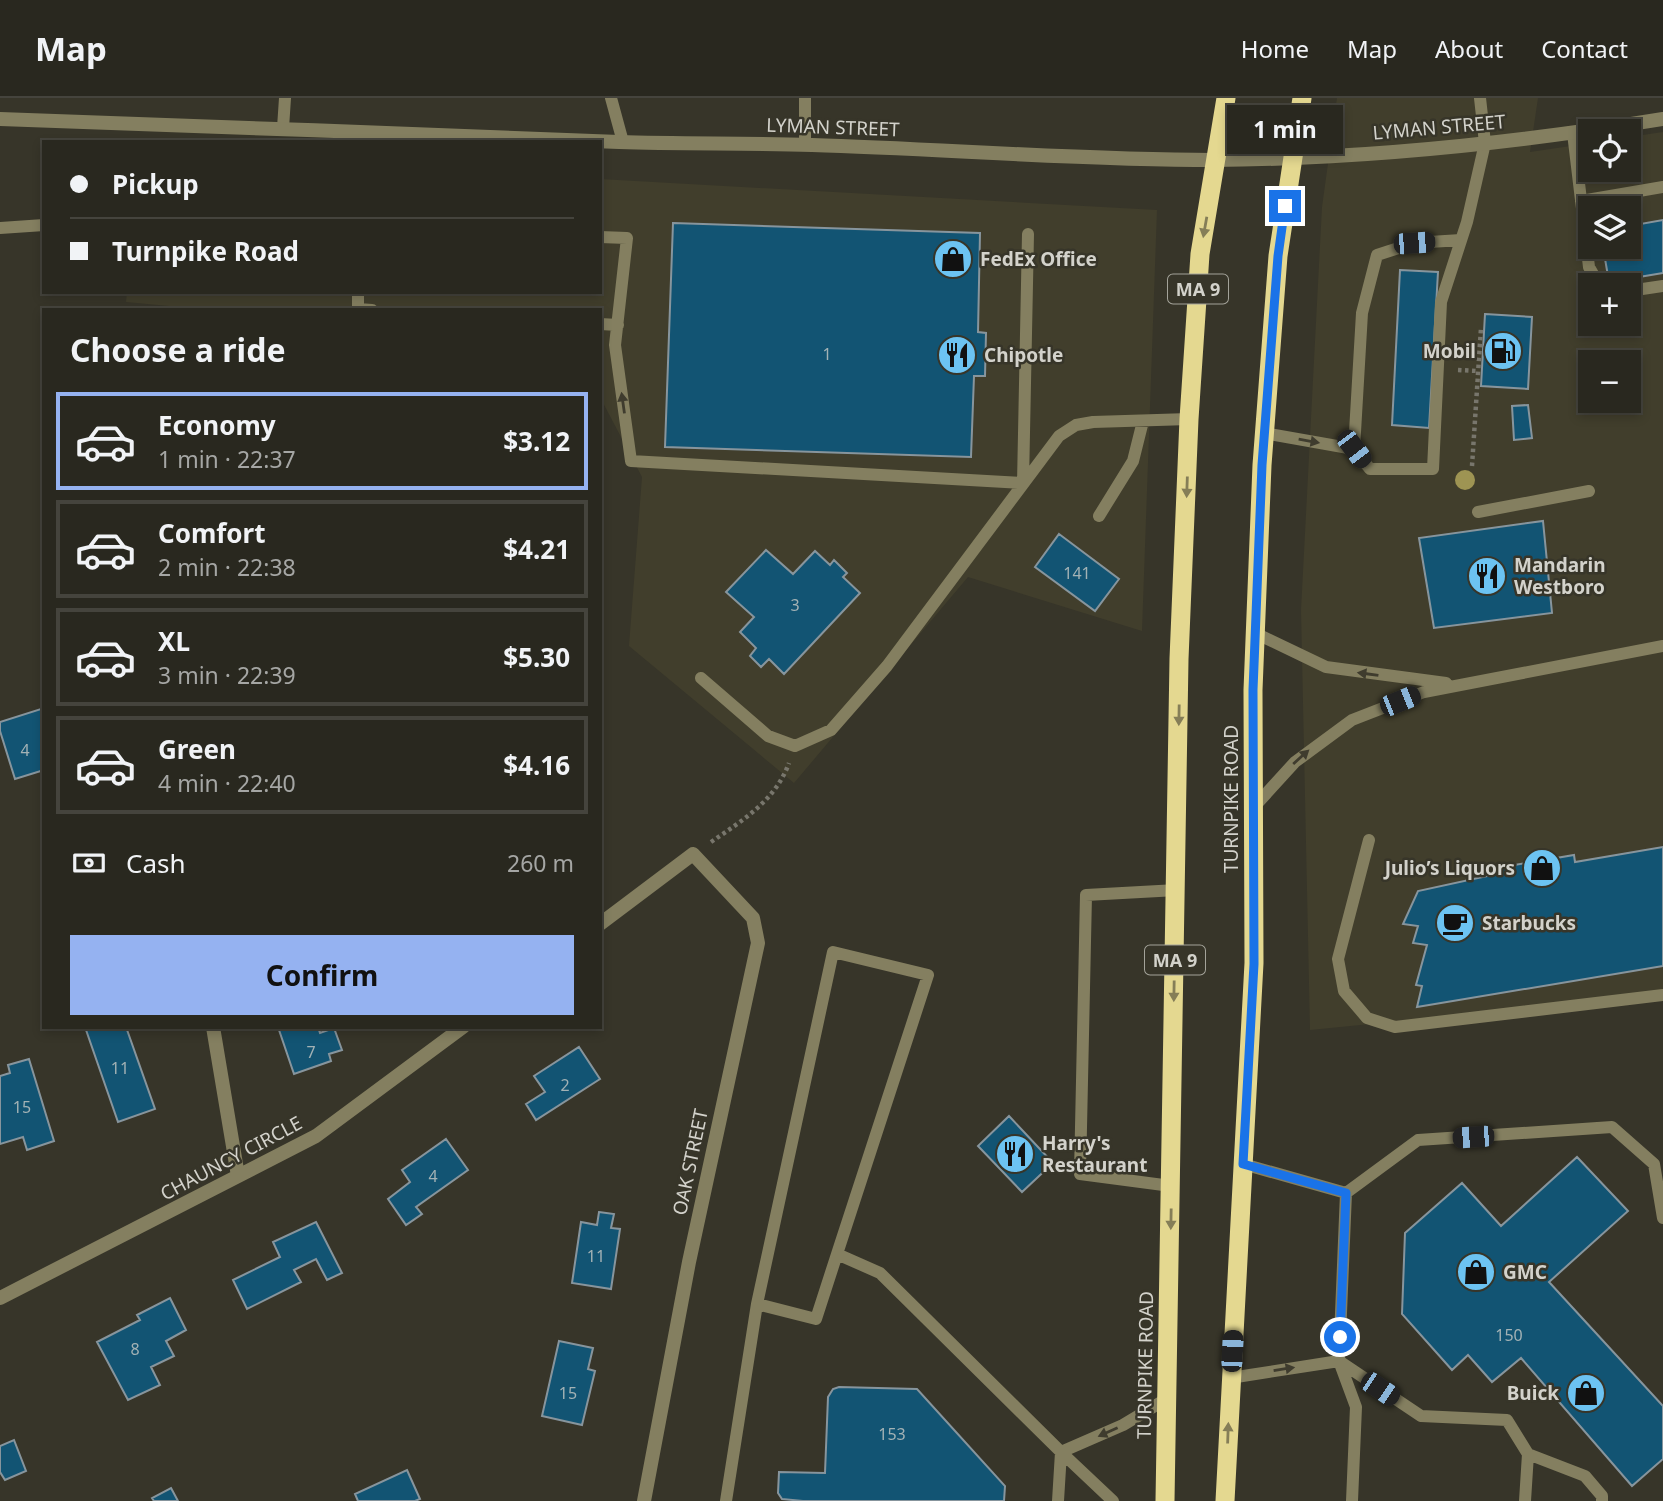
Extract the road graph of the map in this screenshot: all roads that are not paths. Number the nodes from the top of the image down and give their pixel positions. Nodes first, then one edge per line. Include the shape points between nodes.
1 (285, 98) edge
2 (611, 98) edge
3 (805, 98) edge
4 (1226, 98) edge
5 (1302, 98) edge
6 (1480, 98) edge
7 (0, 119) edge
8 (1663, 119) edge
9 (284, 128) junction
10 (1573, 133) junction
11 (364, 136) edge
12 (537, 140) edge
13 (602, 142) edge
14 (623, 142) junction
15 (1485, 143) junction
16 (805, 144) junction
17 (1292, 156) junction
18 (1216, 160) junction
19 (1663, 187) edge
20 (1580, 196) edge
21 (1610, 196) edge
22 (42, 225) edge
23 (0, 228) edge
24 (1028, 234) dead end
25 (602, 237) edge
26 (1461, 240) junction
27 (1663, 286) edge
28 (1641, 289) edge
29 (602, 324) edge
30 (618, 325) junction
31 (1189, 419) junction
32 (1143, 421) junction
33 (1264, 433) junction
34 (1354, 449) junction
35 (1023, 483) junction
36 (1589, 491) dead end
37 (1478, 512) dead end
38 (1099, 516) dead end
39 (1257, 634) junction
40 (1663, 646) edge
41 (701, 678) dead end
42 (1461, 684) junction
43 (1254, 807) junction
44 (1369, 840) dead end
45 (1177, 890) junction
46 (602, 922) edge
47 (1663, 995) edge
48 (213, 1029) edge
49 (460, 1029) edge
50 (1658, 1159) edge
51 (1243, 1164) junction
52 (238, 1176) junction
53 (1171, 1186) junction
54 (1346, 1193) junction
55 (1663, 1219) edge
56 (837, 1254) junction
57 (0, 1298) edge
58 (757, 1304) junction
59 (1339, 1361) junction
60 (1230, 1378) junction
61 (1168, 1398) junction
62 (1061, 1452) junction
63 (1528, 1454) junction
64 (644, 1501) edge
65 (726, 1501) edge
66 (1058, 1501) edge
67 (1113, 1501) edge
68 (1165, 1501) edge
69 (1225, 1501) edge
70 (1352, 1501) edge
71 (1525, 1501) edge
72 (1602, 1501) edge

1 - 9 lane
2 - 14 lane
3 - 16 lane
4 - 18 highway, TURNPIKE ROAD / MA 9
5 - 17 highway, TURNPIKE ROAD
6 - 15 lane
7 - 9 street, LYMAN STREET
8 - 10 street, LYMAN STREET
9 - 11 street, LYMAN STREET
10 - 15 street, LYMAN STREET
10 - 20 lane
11 - 12 street, LYMAN STREET
13 - 14 street, LYMAN STREET
14 - 16 street, LYMAN STREET
15 - 17 street, LYMAN STREET
15 - 26 lane
16 - 18 street, LYMAN STREET
17 - 18 street, LYMAN STREET
17 - 33 highway, TURNPIKE ROAD via 1278,256
18 -> 31 highway, TURNPIKE ROAD / MA 9 via 1200,254
19 - 21 lane
22 - 23 lane
24 - 35 lane
25 - 30 lane via 627,238
26 - 34 lane via 1414,243 1377,255 1362,313
26 - 34 lane via 1441,302 1433,469 1370,470
27 - 28 lane
29 - 30 lane
35 -> 30 lane via 631,461 615,345
31 - 32 lane
31 -> 45 highway, TURNPIKE ROAD / MA 9
32 - 35 lane via 1076,425 1059,436
32 - 38 lane via 1133,461
33 -> 34 lane
33 - 39 highway, TURNPIKE ROAD
35 - 41 lane via 887,666 831,730 795,746 768,736
36 - 37 lane
42 -> 39 lane via 1326,667
39 - 43 highway, TURNPIKE ROAD
40 - 42 lane
43 -> 42 lane via 1295,762 1352,720 1424,692
43 - 51 highway, TURNPIKE ROAD via 1254,964
44 - 47 lane via 1338,960 1344,991 1367,1018 1395,1027
45 -> 53 highway, TURNPIKE ROAD / MA 9
45 - 53 lane via 1086,895 1080,1174
46 - 64 street, OAK STREET via 693,854 753,918 758,943 689,1262
48 - 52 street
49 - 52 street, CHAUNCY CIRCLE via 316,1136
50 - 54 lane via 1612,1128 1418,1140
50 - 55 lane
51 - 54 lane
51 - 60 highway, TURNPIKE ROAD
52 - 57 street, CHAUNCY CIRCLE
53 -> 61 highway, TURNPIKE ROAD / MA 9
54 - 59 lane
56 - 58 lane via 816,1319
56 - 58 lane via 928,975 833,952
56 - 62 lane via 880,1273
58 - 65 lane
60 -> 59 lane
59 - 63 lane via 1421,1416 1507,1420
59 - 70 lane via 1356,1407
69 -> 60 highway, TURNPIKE ROAD
61 -> 62 lane via 1123,1425
61 - 68 highway, TURNPIKE ROAD / MA 9
62 - 66 lane
62 - 67 lane
63 - 71 lane
63 - 72 lane via 1585,1476

